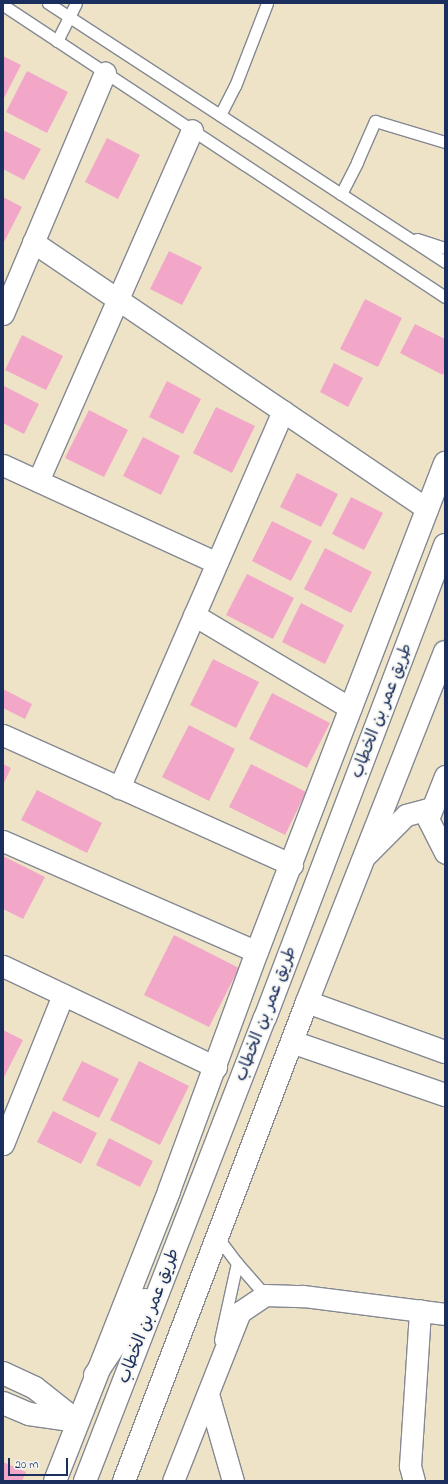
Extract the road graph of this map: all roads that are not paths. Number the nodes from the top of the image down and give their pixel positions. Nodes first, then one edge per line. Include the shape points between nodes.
1 (48, 3) edge
2 (76, 3) edge
3 (268, 3) edge
4 (3, 5) edge
5 (70, 17) junction
6 (57, 41) junction
7 (105, 73) junction
8 (220, 115) junction
9 (192, 130) junction
10 (445, 142) edge
11 (341, 194) junction
12 (404, 235) junction
13 (33, 242) junction
14 (445, 248) edge
15 (445, 262) edge
16 (445, 297) edge
17 (117, 299) junction
18 (3, 314) edge
19 (283, 411) junction
20 (445, 463) edge
21 (3, 465) edge
22 (38, 481) junction
23 (427, 509) junction
24 (445, 545) edge
25 (217, 563) junction
26 (194, 615) junction
27 (445, 652) edge
28 (350, 708) junction
29 (3, 735) edge
30 (445, 776) edge
31 (119, 788) junction
32 (432, 808) junction
33 (3, 840) edge
34 (445, 853) edge
35 (366, 855) junction
36 (292, 865) junction
37 (257, 952) junction
38 (3, 966) edge
39 (63, 995) junction
40 (307, 1002) junction
41 (292, 1042) junction
42 (445, 1052) edge
43 (216, 1067) junction
44 (445, 1095) edge
45 (3, 1144) edge
46 (218, 1238) junction
47 (237, 1263) junction
48 (169, 1264) junction
49 (265, 1295) junction
50 (420, 1310) junction
51 (445, 1314) edge
52 (3, 1373) edge
53 (95, 1375) junction
54 (208, 1394) junction
55 (3, 1403) edge
56 (77, 1421) junction
57 (55, 1481) edge
58 (85, 1481) edge
59 (124, 1481) edge
60 (174, 1481) edge
61 (233, 1481) edge
62 (414, 1481) edge

1 - 5 lane
2 - 5 lane
3 - 8 lane via 235,86
4 - 6 lane
5 - 6 lane
5 - 8 lane
6 - 7 lane
7 - 9 lane
7 - 13 street
8 - 11 lane
9 - 16 lane
9 - 17 street
10 - 11 lane via 375,121
11 - 12 lane
12 - 14 lane
12 - 15 lane
13 - 17 street
13 - 18 street
17 - 19 street
17 - 22 street
19 - 23 street
19 - 25 street
20 - 23 main road
21 - 22 street
22 - 25 street
23 - 28 main road
24 - 48 main road, طريق عمر بن الخطاب
25 - 26 street
26 - 28 street
26 - 31 street
27 - 35 main road, طريق عمر بن الخطاب
28 - 36 main road
29 - 31 street
30 - 32 street
31 - 36 street
32 - 34 street via 428,820
32 - 35 street via 406,815
33 - 37 street
35 - 40 main road, طريق عمر بن الخطاب
36 - 37 main road
37 - 43 main road
38 - 39 street
39 - 43 street
39 - 45 street
40 - 41 main road, طريق عمر بن الخطاب
40 - 42 main road
41 - 44 main road
41 - 46 main road, طريق عمر بن الخطاب
43 - 53 main road
46 - 47 lane
46 - 59 main road, طريق عمر بن الخطاب
47 - 49 lane
47 - 54 lane
48 - 53 main road
48 - 58 main road, طريق عمر بن الخطاب
49 - 50 street via 303,1296
49 - 54 street via 240,1312
50 - 51 street
50 - 62 street via 410,1466
52 - 56 main road via 35,1388
53 - 56 main road
54 - 60 street
54 - 61 street
55 - 56 main road via 29,1414
56 - 57 main road

